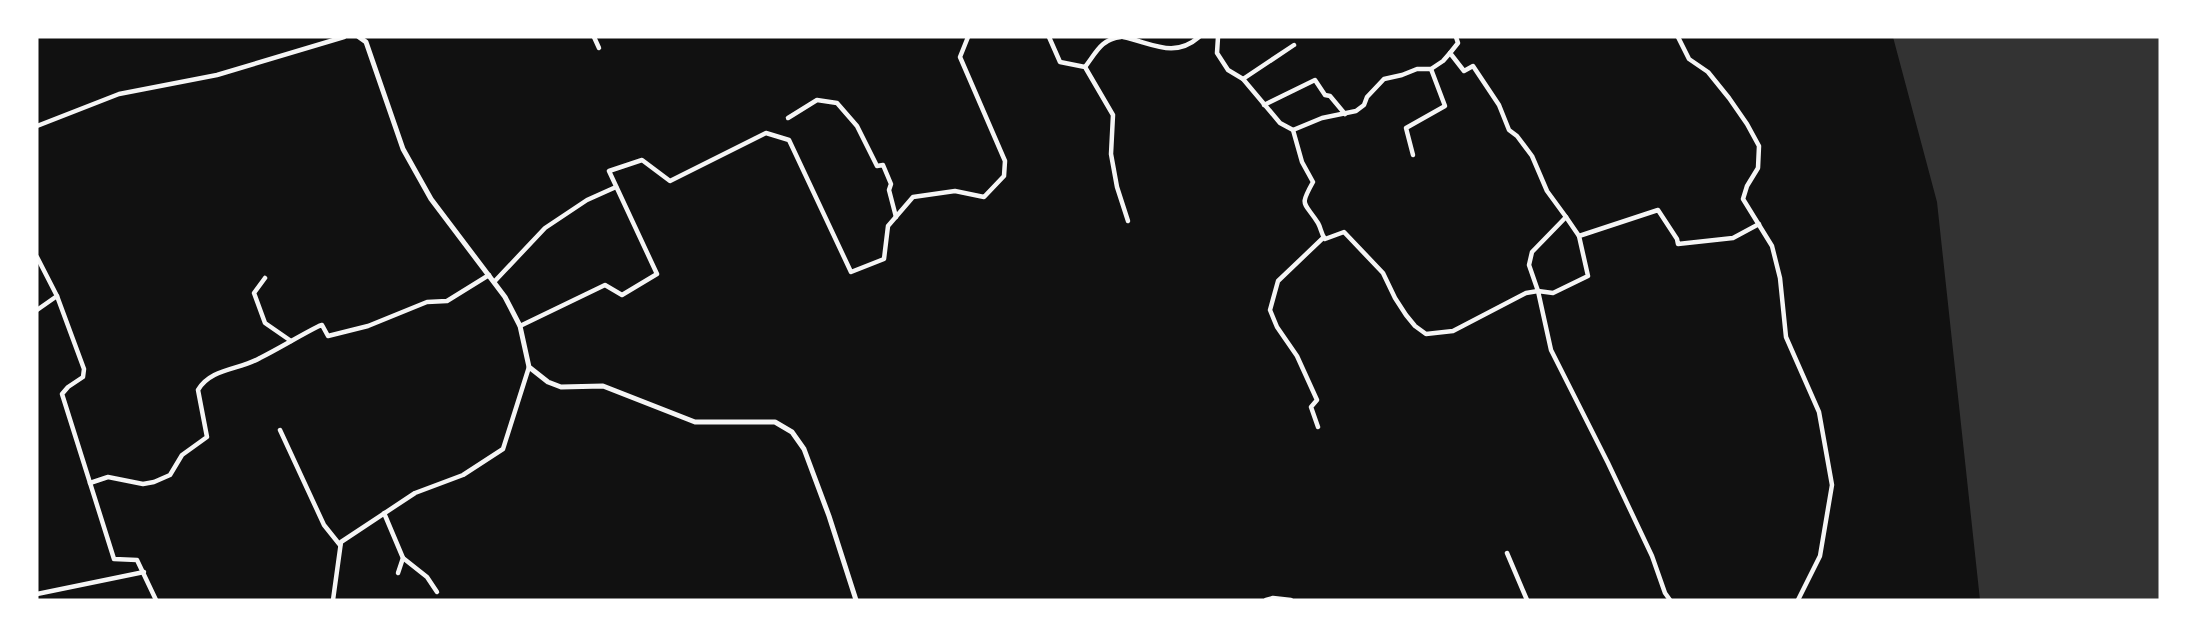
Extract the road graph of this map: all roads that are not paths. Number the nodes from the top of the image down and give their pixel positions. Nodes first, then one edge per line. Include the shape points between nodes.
1 (344, 37) edge
2 (359, 37) edge
3 (594, 37) edge
4 (968, 37) edge
5 (1049, 37) edge
6 (1122, 37) edge
7 (1199, 37) edge
8 (1217, 37) edge
9 (1456, 37) edge
10 (1678, 37) edge
11 (1294, 45) dead end
12 (599, 48) dead end
13 (1450, 53) junction
14 (1086, 67) junction
15 (1431, 69) junction
16 (1244, 79) junction
17 (1264, 105) junction
18 (1345, 114) junction
19 (788, 118) dead end
20 (37, 125) edge
21 (1293, 130) junction
22 (1413, 155) dead end
23 (616, 187) junction
24 (896, 217) junction
25 (1566, 217) junction
26 (1128, 221) dead end
27 (1759, 224) junction
28 (1580, 236) junction
29 (1323, 237) junction
30 (37, 257) edge
31 (489, 275) junction
32 (265, 278) dead end
33 (494, 282) junction
34 (1538, 291) junction
35 (57, 296) junction
36 (37, 310) edge
37 (520, 326) junction
38 (291, 341) junction
39 (529, 367) junction
40 (1318, 427) dead end
41 (280, 430) dead end
42 (90, 483) junction
43 (384, 513) junction
44 (340, 545) junction
45 (1507, 553) dead end
46 (403, 558) junction
47 (144, 572) junction
48 (398, 573) dead end
49 (437, 592) dead end
50 (37, 594) edge
51 (156, 600) edge
52 (332, 600) edge
53 (856, 600) edge
54 (1266, 600) edge
55 (1291, 600) edge
56 (1527, 600) edge
57 (1670, 600) edge
58 (1798, 600) edge

1 - 20 street via 217,75 119,94
2 - 31 main road via 366,42 403,149 431,200
3 - 12 street
4 - 24 street via 960,57 1005,161 1004,176 984,197 955,191 914,197
5 - 14 street via 1060,62
6 - 7 street via 1170,50 1189,46
6 - 14 street via 1096,48
8 - 16 street via 1217,53 1228,70
9 - 13 street via 1458,43
10 - 27 street via 1689,59 1708,72 1728,97 1759,146 1758,168 1743,200
11 - 16 street
13 - 15 street
13 - 25 street via 1464,71 1473,66
14 - 26 street via 1112,115 1111,154
15 - 18 street via 1384,79 1364,105
15 - 22 street via 1445,106 1406,128
16 - 17 street
17 - 18 street via 1315,80
17 - 21 street
18 - 21 street
19 - 24 street via 817,100 837,103 858,126 877,166 883,165
21 - 29 street via 1313,182 1303,200
23 - 24 street via 609,171 642,160 670,181 766,133 789,140 851,271 884,259 888,226
23 - 33 street via 545,228
23 - 37 street via 657,274 622,295 606,285
25 - 28 street
25 - 34 street via 1532,251 1530,265
27 - 28 street via 1733,238 1678,244 1658,210
27 - 58 street via 1772,246 1780,278 1786,337 1819,412 1832,485 1821,556
28 - 34 street via 1588,276 1553,293
29 - 34 street via 1344,232 1383,273 1406,315 1426,334 1453,331
29 - 40 street via 1278,281 1270,310 1317,400 1311,407
30 - 35 street
31 - 33 main road
31 - 38 street via 447,301 427,302 368,326 328,336 322,325 318,326
32 - 38 street via 254,293 265,323
33 - 37 main road
34 - 57 street via 1551,350
35 - 36 street
35 - 42 street via 84,369 83,377 62,394
37 - 39 main road
38 - 42 street via 258,360 203,381 198,390 207,437 182,455 170,475 143,484 108,477
39 - 43 street via 503,449 463,475 415,493
39 - 53 main road via 561,387 603,386 695,422 775,422 792,432 804,449
41 - 44 street via 324,525
42 - 47 street via 114,559 138,560
43 - 44 street
43 - 46 street
44 - 52 street
45 - 56 street
46 - 48 street
46 - 49 street via 428,577
47 - 50 street
47 - 51 street
54 - 55 street

